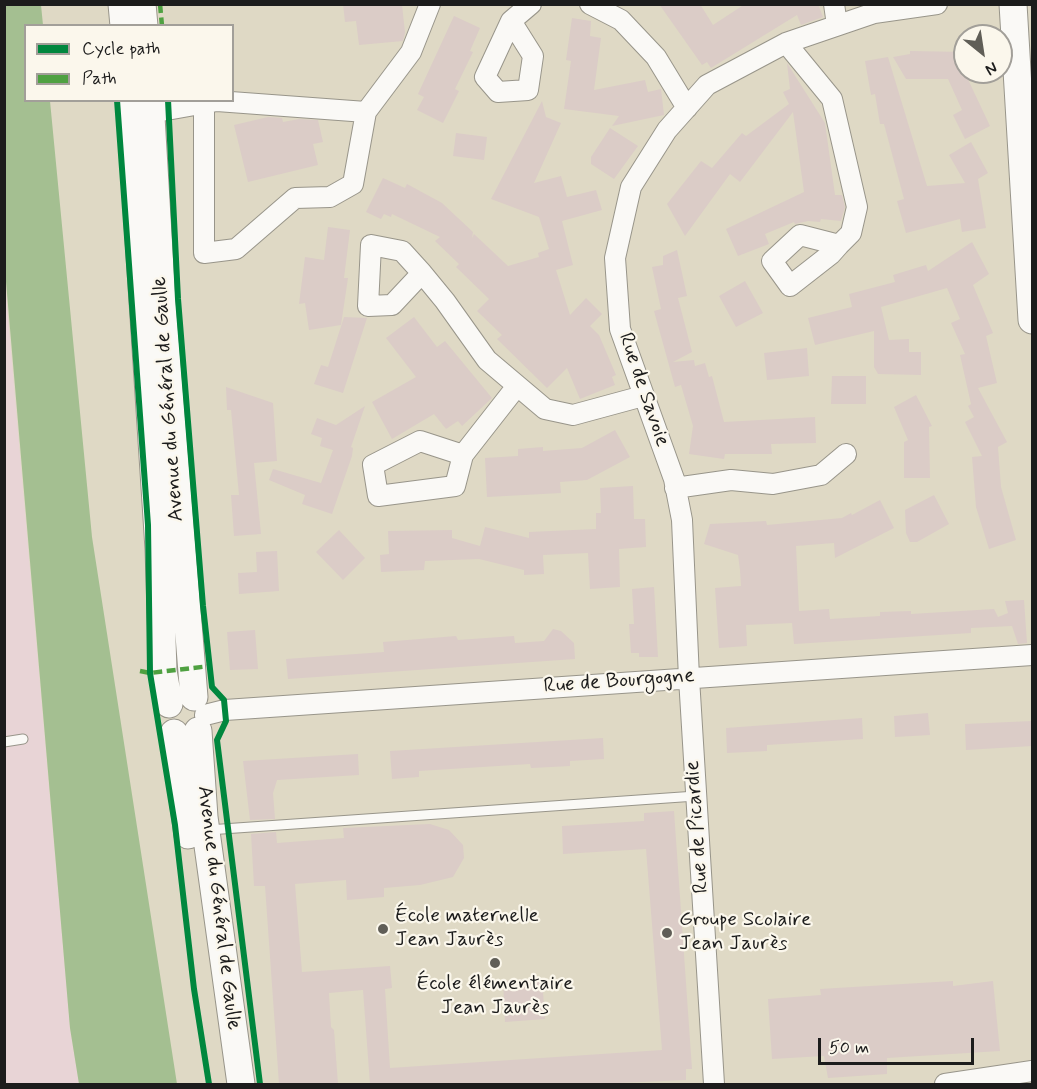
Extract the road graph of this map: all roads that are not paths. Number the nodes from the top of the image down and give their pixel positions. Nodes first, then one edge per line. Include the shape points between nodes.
1 (122, 4) edge
2 (142, 4) edge
3 (430, 4) edge
4 (531, 4) edge
5 (590, 4) edge
6 (834, 4) edge
7 (937, 4) edge
8 (1013, 4) edge
9 (511, 21) dead end
10 (124, 24) edge
11 (144, 24) edge
12 (837, 26) junction
13 (786, 43) junction
14 (210, 102) edge
15 (231, 102) edge
16 (204, 103) junction
17 (143, 105) edge
18 (687, 108) junction
19 (366, 112) junction
20 (839, 245) dead end
21 (422, 273) dead end
22 (1032, 320) edge
23 (517, 386) junction
24 (643, 396) junction
25 (846, 454) dead end
26 (463, 455) dead end
27 (675, 488) junction
28 (1032, 655) edge
29 (688, 678) junction
30 (188, 716) junction
31 (23, 739) dead end
32 (4, 742) edge
33 (696, 796) junction
34 (205, 830) junction
35 (1032, 1071) edge
36 (222, 1084) edge
37 (241, 1084) edge
38 (714, 1084) edge
39 (945, 1084) edge

1 - 10 main road
2 - 11 main road
3 - 19 street via 411,52
4 - 9 street
5 - 18 street via 621,20 656,57
6 - 12 street
7 - 12 street, Rue de Savoie via 874,13
8 - 22 main road
12 - 13 street, Rue de Savoie
13 - 18 street, Rue de Savoie via 707,86
13 - 20 street via 832,99 856,207 851,233
14 - 16 street
15 - 19 street
16 - 17 street
16 - 19 street via 204,253 236,249 295,198 330,197 353,184
17 - 30 main road, Avenue du Général de Gaulle via 163,671
18 - 24 street, Rue de Savoie via 667,130 631,188 615,258 620,328
21 - 23 street via 487,360
23 - 24 street via 545,409 573,415
23 - 26 street
24 - 27 street, Rue de Savoie
25 - 27 street via 821,475 773,484 731,480
27 - 29 street, Rue de Savoie via 682,520
28 - 29 street, Rue de Bourgogne
29 - 30 street, Rue de Bourgogne via 225,710
29 - 33 street, Rue de Picardie
30 - 34 main road, Avenue du Général de Gaulle
30 - 36 main road, Avenue du Général de Gaulle
31 - 32 lane
33 - 34 lane
33 - 38 street, Rue de Picardie
34 - 37 main road, Avenue du Général de Gaulle
35 - 39 street

